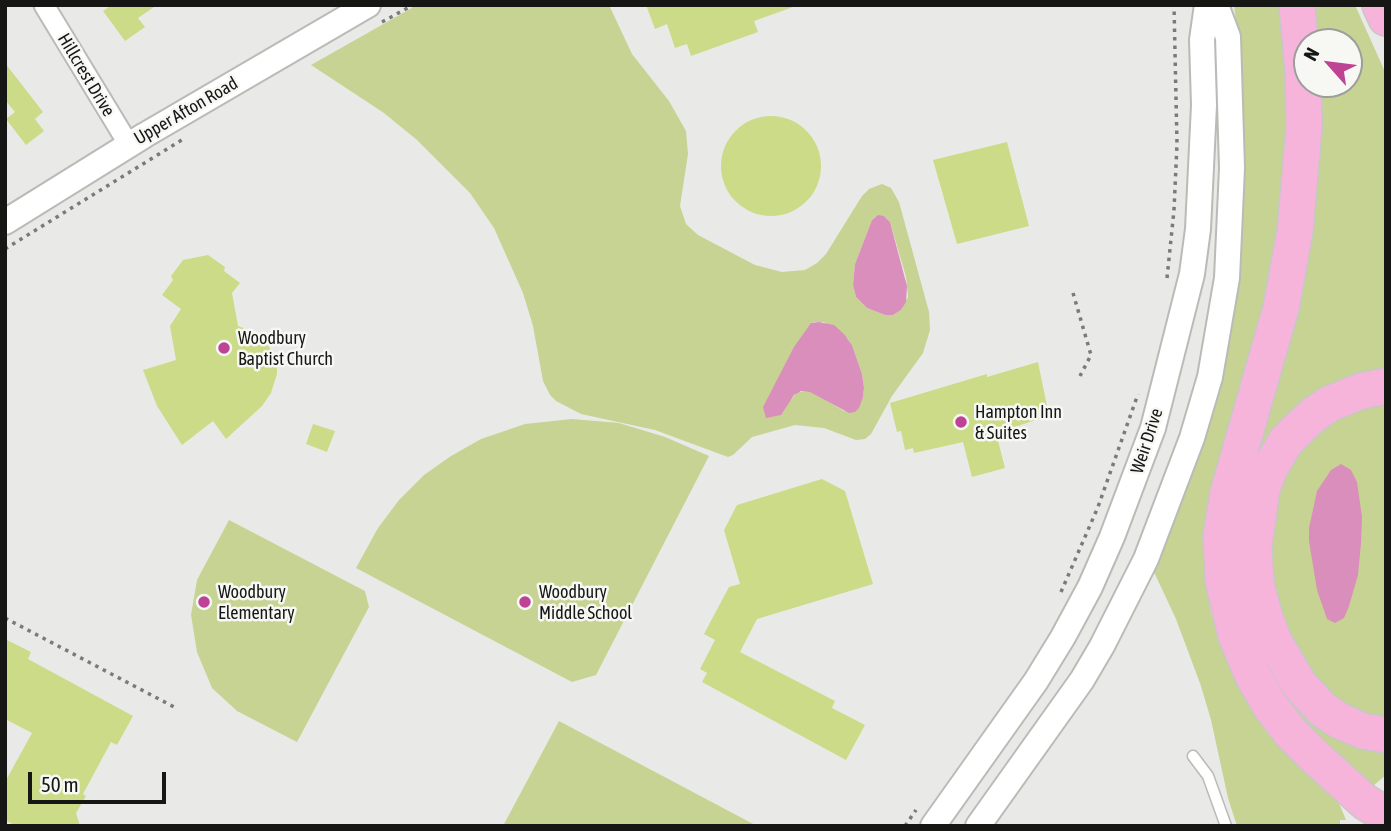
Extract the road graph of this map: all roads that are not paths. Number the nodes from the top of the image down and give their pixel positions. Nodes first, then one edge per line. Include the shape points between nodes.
1 (44, 5) edge
2 (1207, 5) edge
3 (1216, 5) edge
4 (1297, 5) edge
5 (1380, 5) edge
6 (374, 14) edge
7 (1386, 18) edge
8 (129, 145) junction
9 (5, 222) edge
10 (1386, 386) edge
11 (1386, 735) edge
12 (1193, 756) dead end
13 (1386, 816) edge
14 (933, 826) edge
15 (978, 826) edge
16 (1226, 826) edge

1 - 8 street, Hillcrest Drive
2 - 14 street, Weir Drive via 1202,40 1203,141 1192,274 1153,428 1112,537 1063,637
3 - 15 street via 1228,37 1232,168 1227,278 1210,377 1146,559 1102,646
4 - 13 highway via 1304,114 1295,232 1280,307 1223,517 1223,580 1244,657 1271,707 1313,755
5 - 7 highway
6 - 8 street, Upper Afton Road
8 - 9 street, Upper Afton Road
10 - 11 highway via 1329,404 1286,441 1266,477 1254,546 1256,583 1265,618 1299,684 1340,721 1363,732
12 - 16 lane via 1208,776

